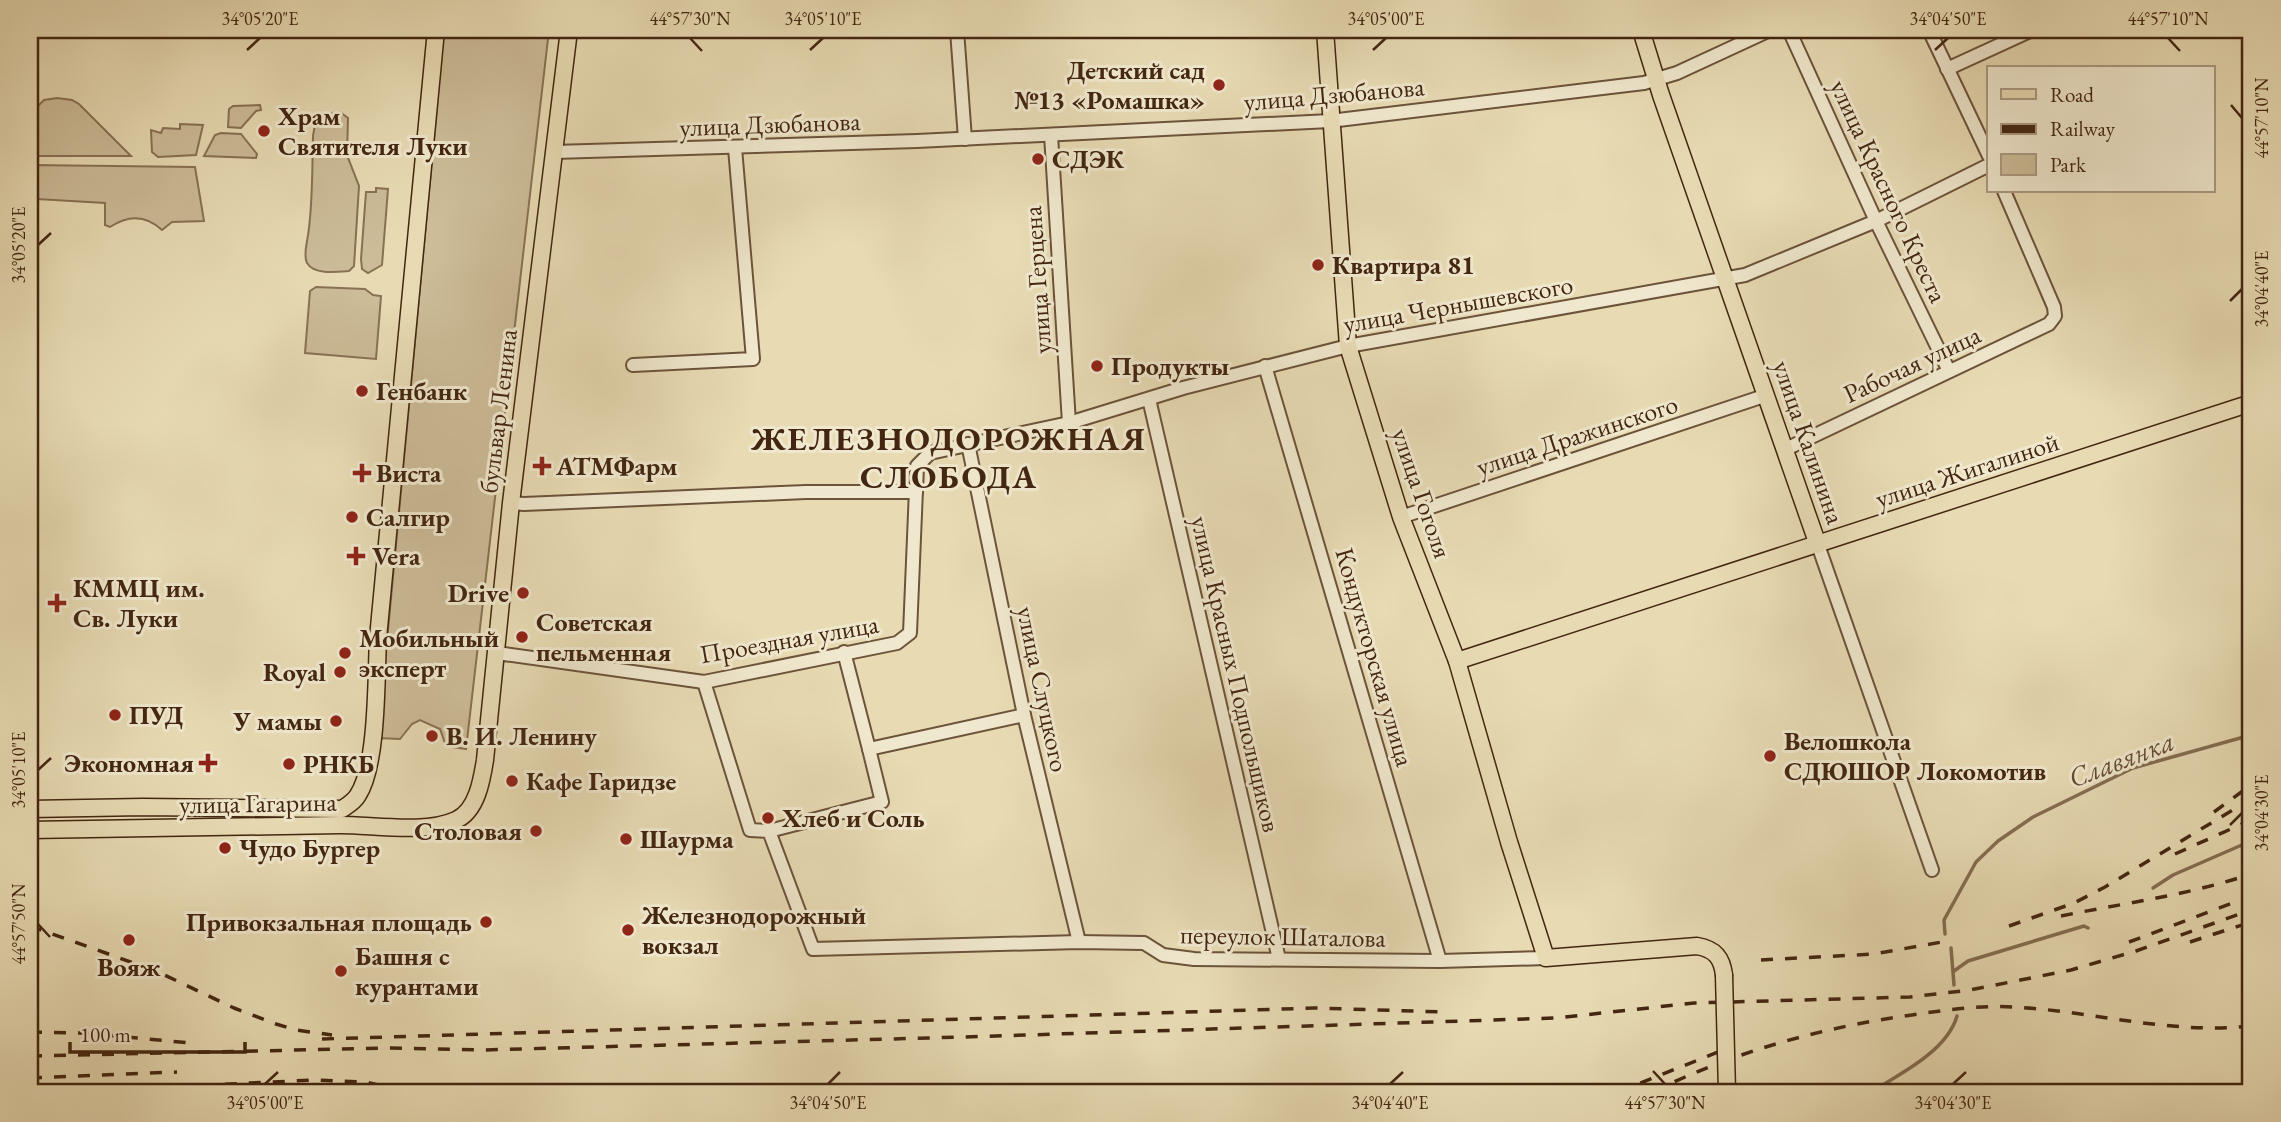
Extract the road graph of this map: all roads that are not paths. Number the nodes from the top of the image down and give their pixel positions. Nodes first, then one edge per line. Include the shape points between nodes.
1 (436, 30) edge
2 (569, 30) edge
3 (957, 30) edge
4 (1325, 30) edge
5 (1641, 30) edge
6 (1770, 30) edge
7 (1789, 30) edge
8 (1929, 30) edge
9 (2032, 30) edge
10 (1947, 69) junction
11 (1656, 80) junction
12 (1330, 121) junction
13 (1051, 135) junction
14 (965, 139) junction
15 (735, 148) junction
16 (554, 152) junction
17 (1987, 152) edge
18 (1987, 166) edge
19 (2004, 192) edge
20 (1876, 221) junction
21 (1725, 279) junction
22 (1348, 346) junction
23 (633, 365) dead end
24 (1265, 366) junction
25 (1949, 371) junction
26 (1768, 395) junction
27 (1149, 399) junction
28 (2251, 403) edge
29 (1069, 423) junction
30 (968, 444) junction
31 (1786, 449) junction
32 (923, 458) joint
33 (916, 492) junction
34 (511, 503) junction
35 (1401, 517) junction
36 (1818, 545) junction
37 (844, 652) junction
38 (497, 653) junction
39 (1457, 661) junction
40 (704, 682) junction
41 (1024, 715) junction
42 (869, 749) junction
43 (476, 797) joint
44 (30, 809) edge
45 (30, 830) edge
46 (769, 831) junction
47 (1932, 870) dead end
48 (1079, 942) junction
49 (1546, 958) junction
50 (1279, 959) junction
51 (1440, 961) junction
52 (1727, 1092) edge

1 - 44 main road, улица Гагарина via 369,771 362,788 342,809
2 - 16 main road, бульвар Ленина
3 - 14 street
4 - 12 main road, улица Гоголя
5 - 11 main road, улица Калинина
6 - 11 street, улица Дзюбанова
7 - 20 street, улица Красного Креста
8 - 10 street
9 - 10 street
10 - 17 street
11 - 12 street, улица Дзюбанова
11 - 21 main road, улица Калинина
12 - 13 street, улица Дзюбанова
12 - 22 main road, улица Гоголя
13 - 14 street, улица Дзюбанова
13 - 29 street, улица Герцена
14 - 15 street, улица Дзюбанова
15 - 16 street, улица Дзюбанова
15 - 23 street via 753,359
16 - 34 main road, бульвар Ленина
18 - 20 street, улица Чернышевского
19 - 25 street, Рабочая улица via 2055,316 2049,324
20 - 21 street, улица Чернышевского
20 - 25 street, улица Красного Креста
21 - 22 street, улица Чернышевского
21 - 26 main road, улица Калинина
22 - 24 street, улица Чернышевского
22 - 35 main road, улица Гоголя
24 - 27 street, улица Чернышевского
24 - 51 street, Кондукторская улица
25 - 31 street, Рабочая улица
26 - 31 main road, улица Калинина
26 - 35 street, улица Дражинского
27 - 29 street, улица Чернышевского
27 - 50 street, улица Красных Подпольщиков
28 - 36 main road, улица Жигалиной
29 - 30 street, улица Чернышевского
30 - 32 street, улица Чернышевского
30 - 41 street, улица Слуцкого
31 - 36 main road, улица Калинина
32 - 33 street, Проездная улица via 917,466
33 - 34 street
33 - 37 street, Проездная улица via 910,633 898,643
34 - 38 main road, бульвар Ленина
35 - 39 main road, улица Гоголя
36 - 39 main road, улица Жигалиной
36 - 47 street, улица Калинина
37 - 40 street, Проездная улица
37 - 42 street
38 - 40 street, Проездная улица
38 - 43 main road, бульвар Ленина via 485,760
39 - 49 main road, улица Гоголя
40 - 46 street via 750,830
41 - 42 street
41 - 48 street, улица Слуцкого
42 - 46 street via 882,802
43 - 45 main road, улица Гагарина via 460,819 430,827
46 - 48 street, переулок Шаталова via 813,949
48 - 50 street, переулок Шаталова via 1144,943 1163,955 1194,959
49 - 51 street, переулок Шаталова
49 - 52 main road, bridge via 1697,946 1716,953 1724,975
50 - 51 street, переулок Шаталова

